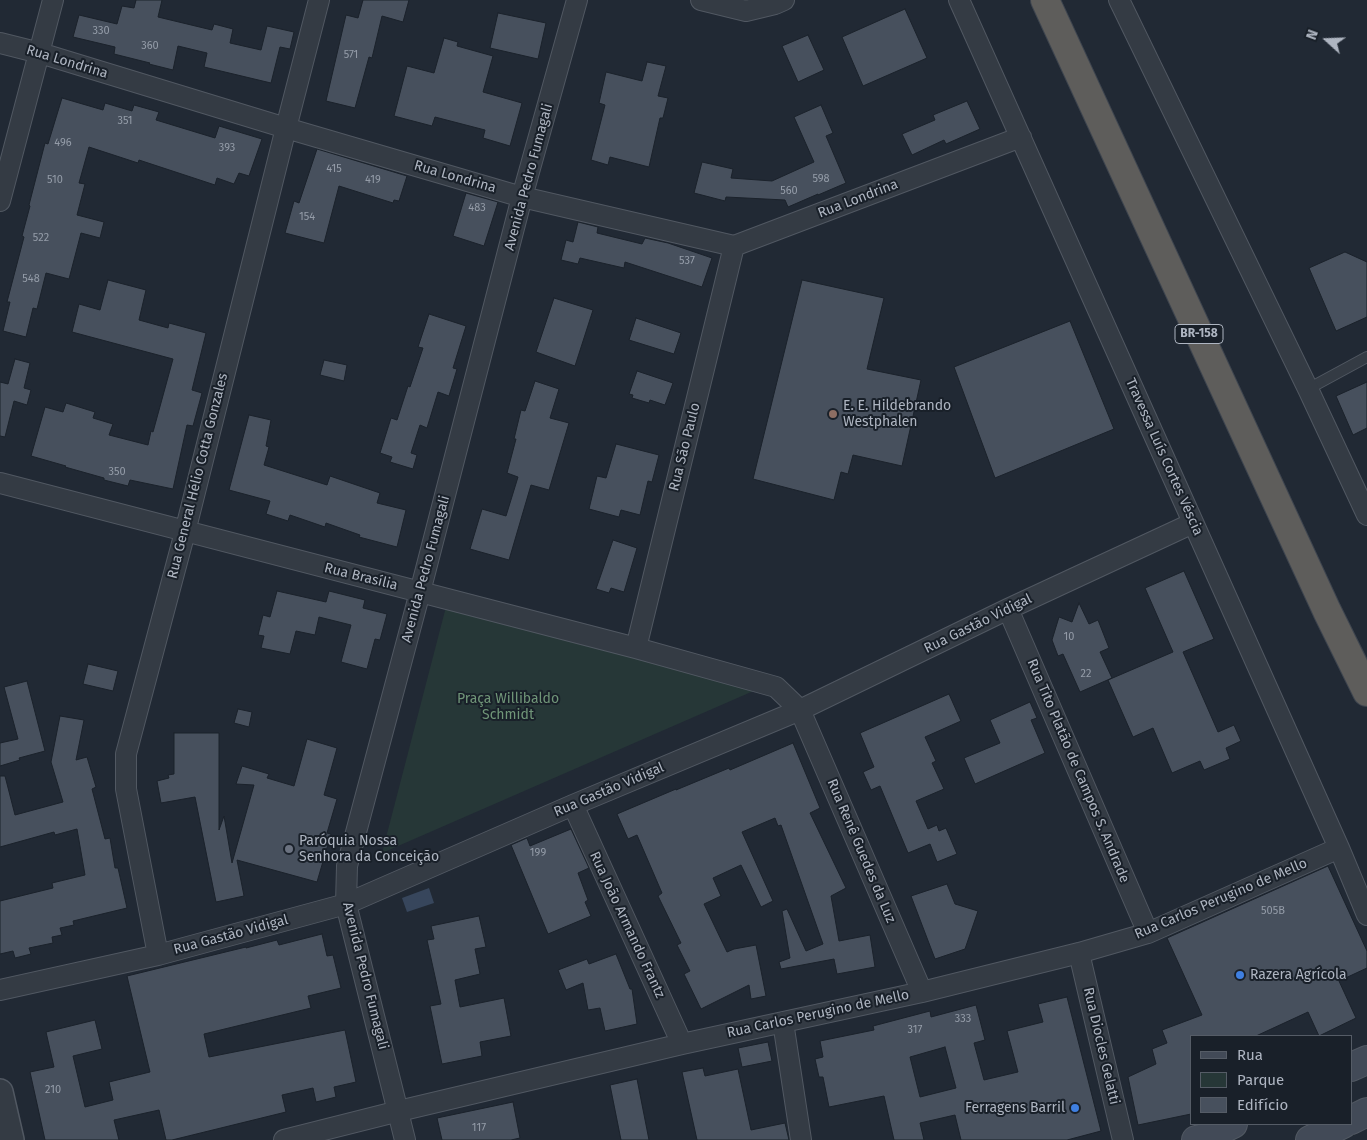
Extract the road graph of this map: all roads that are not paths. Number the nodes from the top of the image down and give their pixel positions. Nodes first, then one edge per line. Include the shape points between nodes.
1 (53, 0) edge
2 (319, 0) edge
3 (577, 0) edge
4 (701, 0) edge
5 (784, 0) edge
6 (959, 0) edge
7 (1045, 0) edge
8 (1119, 0) edge
9 (0, 43) edge
10 (40, 53) junction
11 (286, 128) junction
12 (1021, 137) junction
13 (522, 197) junction
14 (0, 200) edge
15 (734, 246) junction
16 (1367, 357) edge
17 (1308, 389) junction
18 (0, 483) edge
19 (1367, 515) edge
20 (1193, 523) junction
21 (185, 532) junction
22 (420, 592) junction
23 (1008, 609) junction
24 (636, 648) junction
25 (1367, 692) edge
26 (800, 710) junction
27 (573, 805) junction
28 (1339, 848) junction
29 (346, 904) junction
30 (1367, 915) edge
31 (1148, 933) junction
32 (1080, 952) junction
33 (158, 955) junction
34 (0, 990) edge
35 (922, 992) junction
36 (783, 1022) junction
37 (682, 1044) junction
38 (1367, 1060) edge
39 (1352, 1068) edge
40 (0, 1092) edge
41 (398, 1111) junction
42 (1367, 1112) edge
43 (1352, 1120) edge
44 (1231, 1125) edge
45 (1341, 1125) edge
46 (11, 1140) edge
47 (284, 1140) edge
48 (405, 1140) edge
49 (801, 1140) edge
50 (1124, 1140) edge
51 (1196, 1140) edge
52 (1310, 1140) edge

1 - 10 street
2 - 11 street, Rua General Hélio Cotta Gonzales
3 - 13 street, Avenida Pedro Fumagali
4 - 5 street via 746,11
6 - 12 street, Travessa Luís Cortes Véscia
7 - 25 highway, BR-158
8 - 17 street
9 - 10 street, Rua Londrina
10 - 11 street, Rua Londrina
10 - 14 street
11 - 13 street, Rua Londrina
11 - 21 street, Rua General Hélio Cotta Gonzales
12 - 15 street, Rua Londrina
12 - 20 street, Travessa Luís Cortes Véscia
13 - 15 street, Rua Londrina
13 - 22 street, Avenida Pedro Fumagali
15 - 24 street, Rua São Paulo
16 - 17 lane
17 - 19 street
18 - 21 street, Rua Brasília
20 - 23 street, Rua Gastão Vidigal
20 - 28 street, Travessa Luís Cortes Véscia
21 - 22 street, Rua Brasília
21 - 33 street, Rua General Hélio Cotta Gonzales via 126,754 126,789
22 - 24 street, Rua Brasília
22 - 29 street, Avenida Pedro Fumagali via 347,866
23 - 26 street, Rua Gastão Vidigal
23 - 31 street, Rua Tito Platão de Campos S. Andrade
24 - 26 street, Rua Brasília via 776,687
26 - 27 street, Rua Gastão Vidigal
26 - 35 street, Rua Renê Guedes da Luz
27 - 29 street, Rua Gastão Vidigal
27 - 37 street, Rua João Armando Frantz
28 - 30 street, Travessa Luís Cortes Véscia
28 - 31 street, Rua Carlos Perugino de Mello
29 - 33 street, Rua Gastão Vidigal
29 - 41 street, Avenida Pedro Fumagali
31 - 32 street, Rua Carlos Perugino de Mello
32 - 35 street, Rua Carlos Perugino de Mello
32 - 50 street, Rua Diocles Gelatti
33 - 34 street, Rua Gastão Vidigal
35 - 36 street, Rua Carlos Perugino de Mello
36 - 37 street, Rua Carlos Perugino de Mello
36 - 49 street
37 - 41 street, Rua Carlos Perugino de Mello
38 - 39 main road
40 - 46 street
41 - 47 street, Rua Carlos Perugino de Mello
41 - 48 street, Avenida Pedro Fumagali
42 - 43 main road
44 - 51 main road
45 - 52 main road

